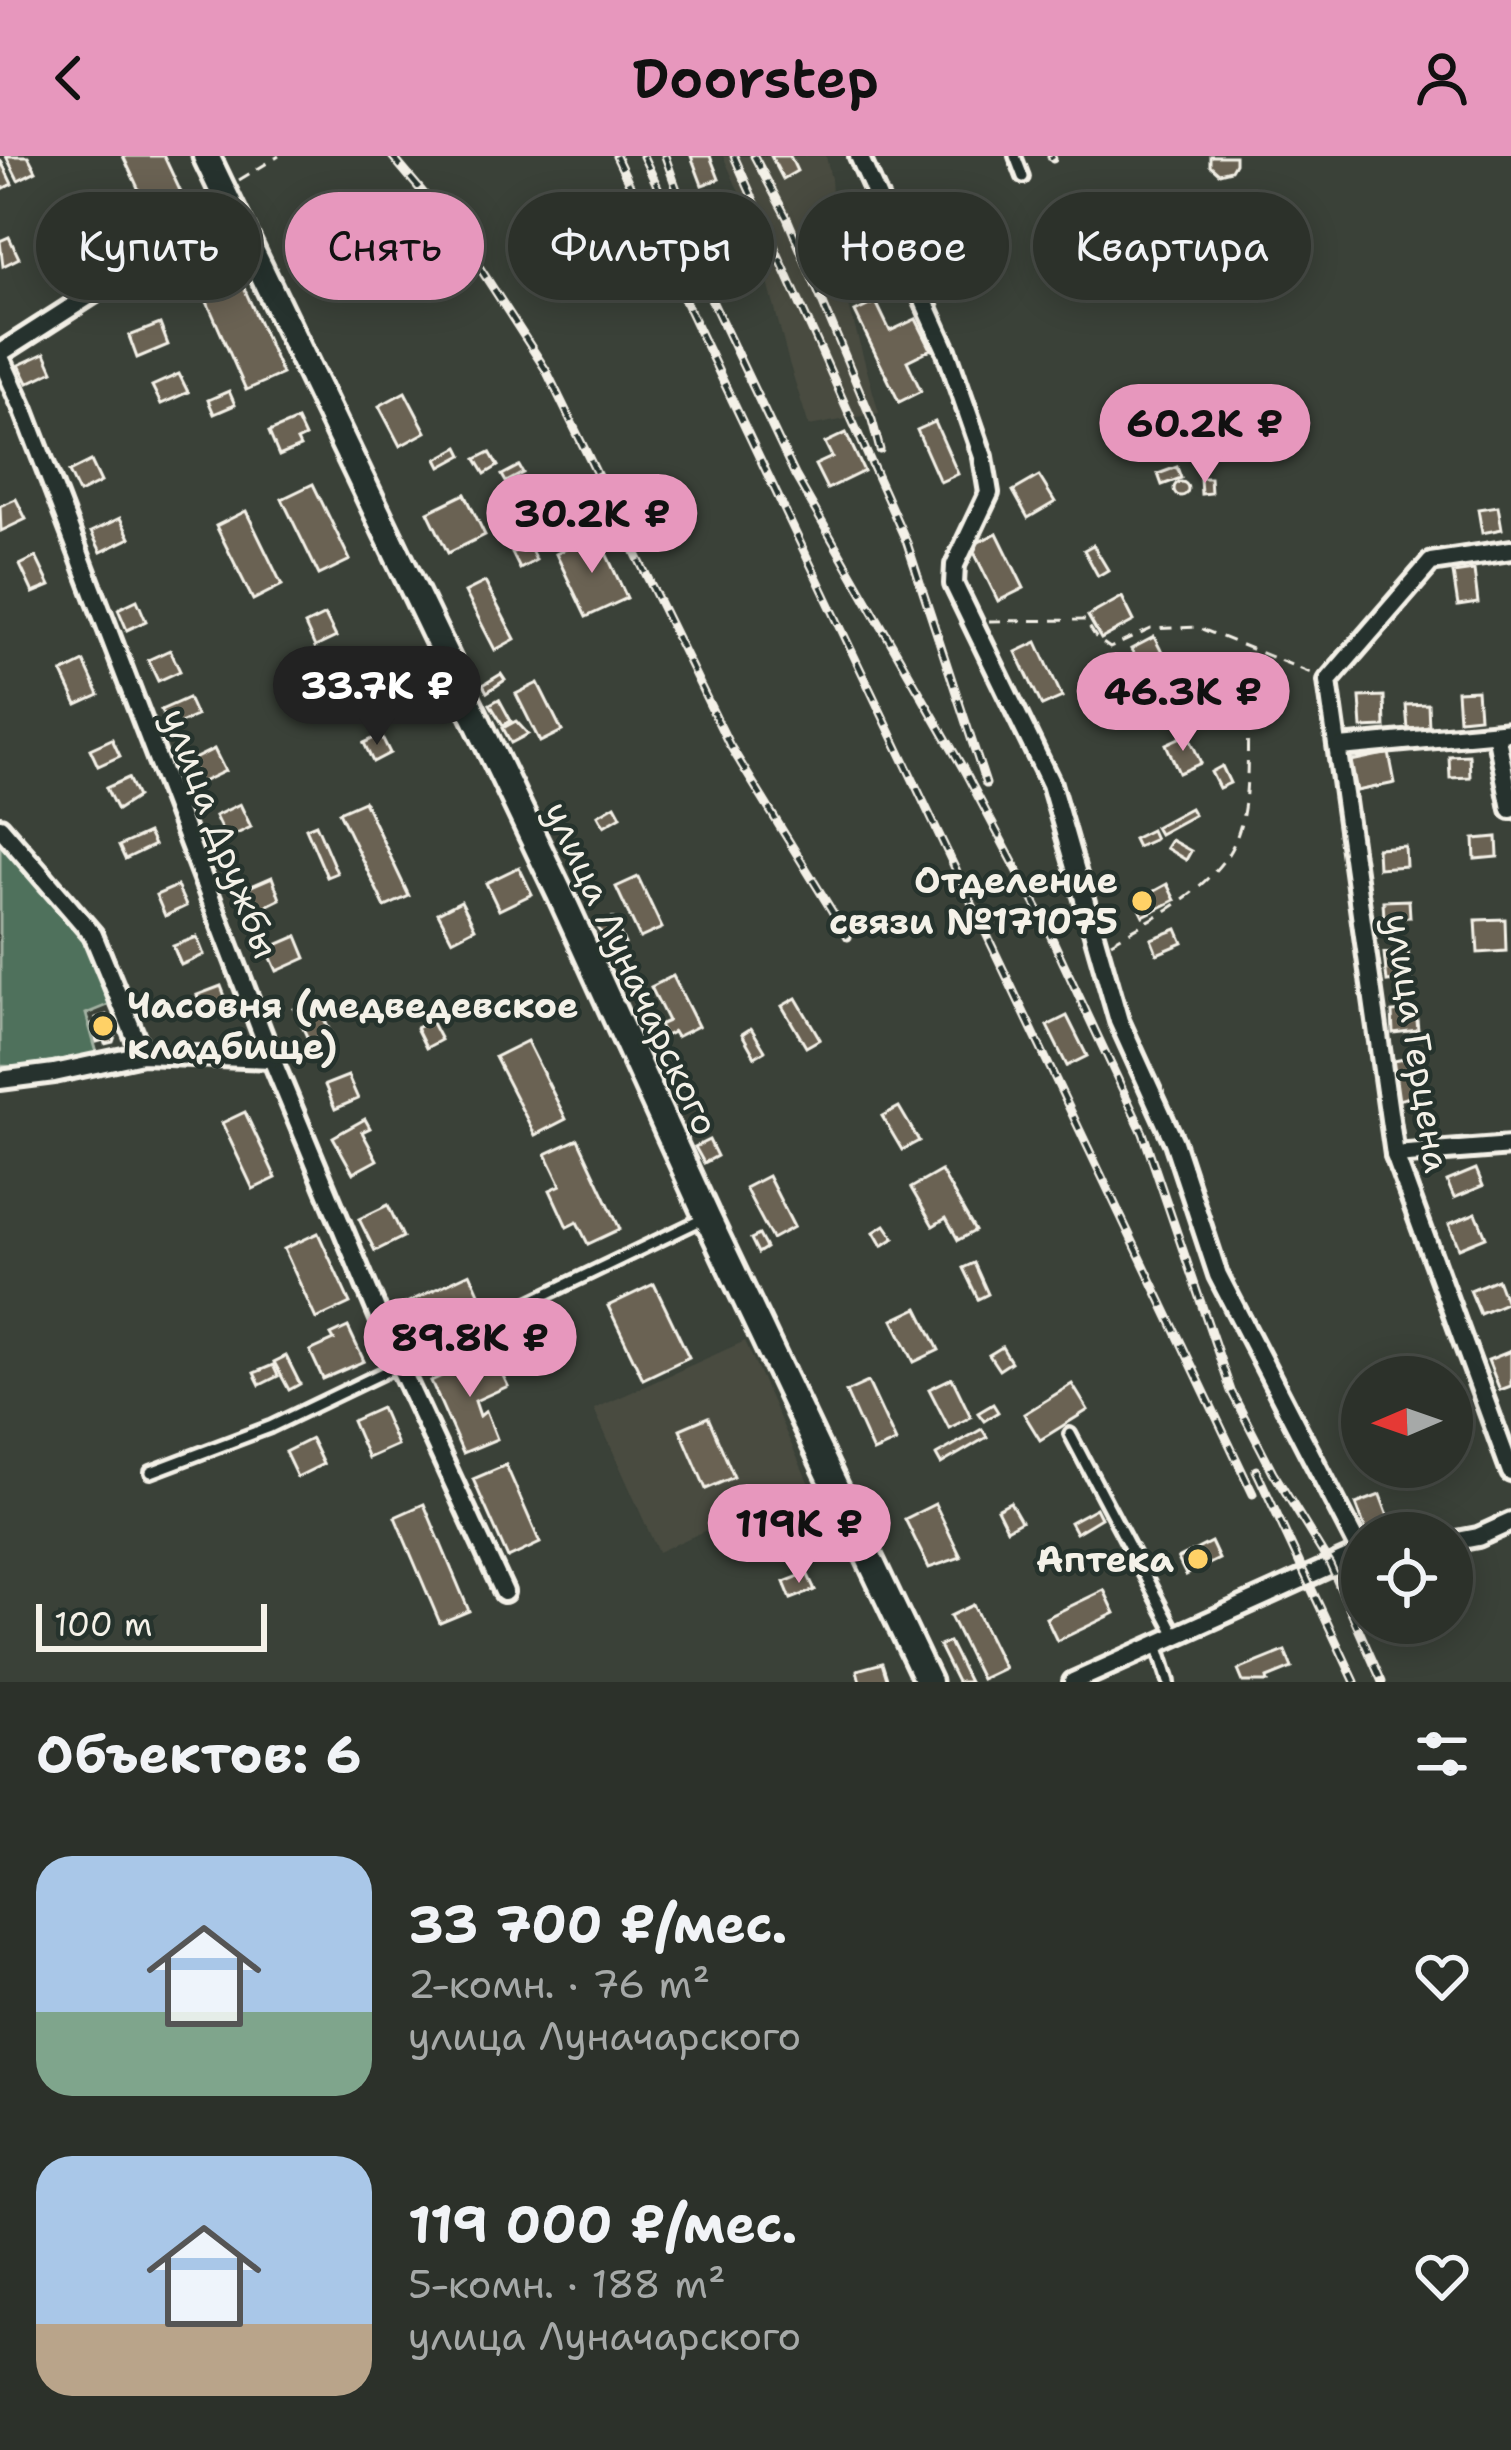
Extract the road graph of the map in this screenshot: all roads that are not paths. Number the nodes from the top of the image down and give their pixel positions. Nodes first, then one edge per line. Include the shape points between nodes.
1 (206, 156) edge
2 (860, 156) edge
3 (1015, 156) edge
4 (1023, 177) dead end
5 (223, 192) edge
6 (261, 271) edge
7 (84, 300) edge
8 (0, 355) edge
9 (1511, 550) edge
10 (1503, 732) edge
11 (1340, 747) junction
12 (1511, 809) edge
13 (0, 827) edge
14 (142, 1054) junction
15 (272, 1059) junction
16 (0, 1080) edge
17 (1511, 1146) edge
18 (1396, 1155) junction
19 (707, 1217) junction
20 (400, 1367) junction
21 (1070, 1434) dead end
22 (151, 1472) dead end
23 (1511, 1472) edge
24 (1341, 1513) edge
25 (1511, 1522) edge
26 (1473, 1538) edge
27 (1341, 1561) edge
28 (505, 1592) dead end
29 (1176, 1635) junction
30 (1156, 1644) junction
31 (928, 1682) edge
32 (1073, 1682) edge
33 (1169, 1682) edge

1 - 5 street, улица Луначарского
2 - 24 street via 946,350 983,458 988,493 954,584 1051,784 1119,1021 1174,1142 1218,1275
3 - 4 lane
6 - 19 street, улица Луначарского
7 - 8 street
8 - 15 street, улица Дружбы
9 - 11 street, улица Герцена via 1431,562 1328,681
10 - 11 street
10 - 12 street
11 - 18 street, улица Герцена
13 - 14 street via 93,935
14 - 15 street
14 - 16 street
15 - 20 street, улица Дружбы
17 - 18 street
18 - 23 street, улица Герцена
19 - 20 lane
19 - 31 street, улица Луначарского
20 - 22 lane
20 - 28 street, улица Дружбы
21 - 29 lane
25 - 26 street
27 - 29 street
29 - 30 street
30 - 32 street
30 - 33 lane

